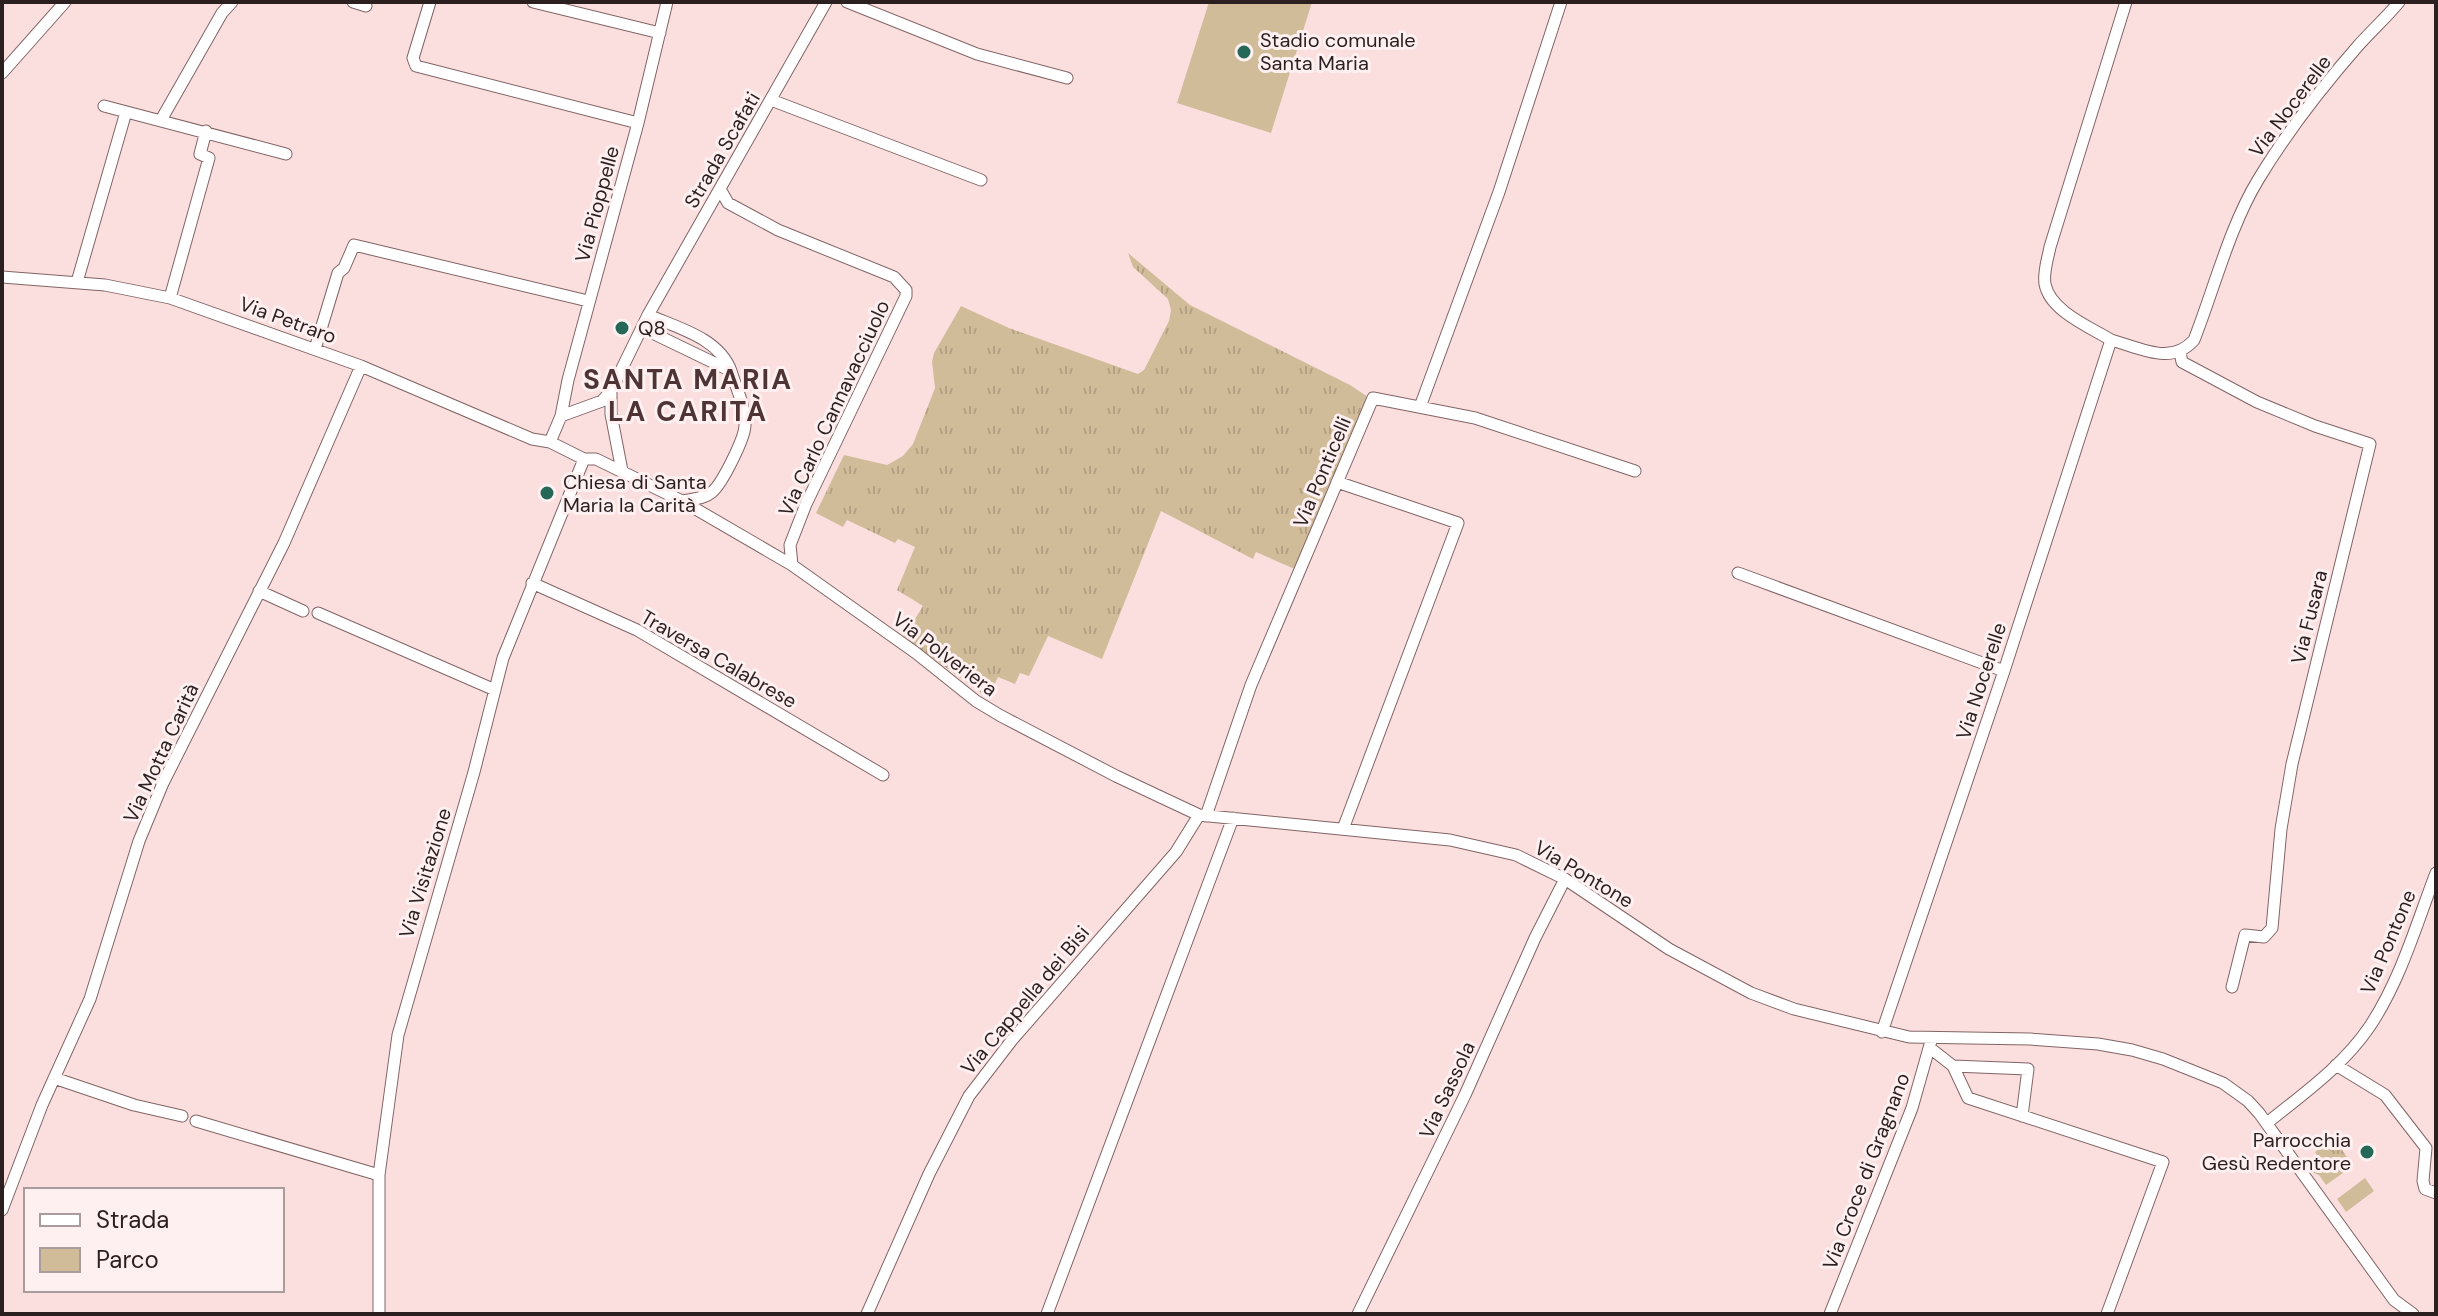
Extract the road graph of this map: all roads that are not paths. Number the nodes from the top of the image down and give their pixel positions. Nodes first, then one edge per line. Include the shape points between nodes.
1 (65, 2) edge
2 (232, 2) edge
3 (353, 2) edge
4 (430, 2) edge
5 (533, 2) edge
6 (667, 2) edge
7 (826, 2) edge
8 (847, 2) edge
9 (1561, 2) edge
10 (2126, 2) edge
11 (2399, 2) edge
12 (366, 6) dead end
13 (660, 33) junction
14 (2, 73) edge
15 (1067, 78) dead end
16 (771, 100) junction
17 (104, 106) dead end
18 (126, 112) junction
19 (161, 120) junction
20 (638, 123) junction
21 (206, 131) junction
22 (286, 154) dead end
23 (981, 180) dead end
24 (720, 189) junction
25 (2, 277) edge
26 (77, 282) junction
27 (170, 298) junction
28 (588, 301) junction
29 (648, 315) junction
30 (642, 328) junction
31 (2111, 340) junction
32 (315, 349) junction
33 (2180, 352) junction
34 (361, 366) junction
35 (731, 371) junction
36 (611, 391) junction
37 (1420, 407) junction
38 (561, 416) junction
39 (550, 442) junction
40 (584, 459) junction
41 (622, 471) junction
42 (1635, 471) dead end
43 (1337, 482) junction
44 (682, 501) junction
45 (790, 545) junction
46 (772, 553) junction
47 (792, 565) junction
48 (1738, 573) dead end
49 (532, 583) junction
50 (259, 591) junction
51 (303, 611) dead end
52 (318, 613) dead end
53 (2004, 671) junction
54 (495, 690) junction
55 (883, 775) dead end
56 (1202, 815) junction
57 (1233, 818) junction
58 (1343, 829) junction
59 (2436, 873) edge
60 (1565, 879) junction
61 (2232, 987) dead end
62 (1882, 1032) junction
63 (1931, 1044) junction
64 (2336, 1065) junction
65 (1953, 1066) junction
66 (54, 1078) junction
67 (182, 1116) dead end
68 (2022, 1116) junction
69 (196, 1121) dead end
70 (2267, 1123) junction
71 (379, 1175) junction
72 (2436, 1193) edge
73 (2, 1210) edge
74 (2394, 1300) junction
75 (379, 1314) edge
76 (867, 1314) edge
77 (1047, 1314) edge
78 (1358, 1314) edge
79 (1830, 1314) edge
80 (2107, 1314) edge
81 (2390, 1314) edge
82 (2413, 1314) edge

1 - 14 street
2 - 19 street
3 - 12 street
4 - 20 street via 413,58 416,66
5 - 13 street
6 - 13 street, Via Pioppelle
7 - 16 street, Strada Scafati
8 - 15 street via 977,54
9 - 37 street
10 - 31 street via 2045,275 2045,287 2058,306
11 - 33 street, Via Nocerelle via 2359,45 2258,180 2194,340
13 - 20 street, Via Pioppelle
16 - 23 street
16 - 24 street, Strada Scafati
17 - 18 street
18 - 19 street
18 - 26 street
19 - 21 street
20 - 28 street, Via Pioppelle
21 - 22 street
21 - 27 street via 200,154 209,158
24 - 29 street, Strada Scafati
24 - 45 street, Via Carlo Cannavacciuolo via 728,203 778,230 894,277 906,290
25 - 26 street, Via Petraro
26 - 27 street, Via Petraro
27 - 32 street, Via Petraro
28 - 32 street via 354,245 338,273
28 - 38 street, Via Pioppelle
29 - 30 street, Strada Scafati
29 - 35 street via 713,345
30 - 35 street
30 - 36 street
31 - 33 street via 2167,355
31 - 53 street, Via Nocerelle
32 - 34 street, Via Petraro
33 - 61 street, Via Fusara via 2182,362 2257,402 2370,444 2292,764 2272,928 2264,937 2245,935
34 - 39 street, Via Petraro
34 - 50 street, Via Motta Carità
35 - 44 street via 745,430 712,492
36 - 38 street via 593,406
36 - 41 street
37 - 42 street, Via Ponticelli via 1475,418
37 - 43 street, Via Ponticelli via 1373,398
38 - 39 street, Via Pioppelle
39 - 40 street, Via Petraro
40 - 41 street, Via Petraro
40 - 49 street, Via Visitazione
41 - 44 street
43 - 56 street, Via Ponticelli
43 - 58 street via 1458,523
44 - 46 street, Via Polveriera
45 - 46 street
45 - 47 street, Via Carlo Cannavacciuolo
46 - 47 street, Via Polveriera
47 - 56 street, Via Polveriera via 989,709
48 - 53 street
49 - 54 street, Via Visitazione
49 - 55 street, Traversa Calabrese via 637,630
50 - 51 street
50 - 66 street, Via Motta Carità via 163,783 139,841 90,999
52 - 54 street
53 - 62 street, Via Nocerelle
54 - 71 street, Via Visitazione via 398,1035
56 - 57 street, Via Pontone
56 - 76 street, Via Cappella dei Bisi via 969,1096
57 - 58 street, Via Pontone
57 - 77 street
58 - 60 street, Via Pontone via 1450,840 1516,855
59 - 64 street, Via Pontone via 2396,981 2369,1028
60 - 62 street, Via Pontone via 1669,949 1751,993
60 - 78 street, Via Sassola
62 - 63 street, Via Pontone
63 - 65 street
63 - 70 street, Via Pontone via 2030,1039 2132,1050 2223,1083
63 - 79 street, Via Croce di Gragnano via 1912,1108
64 - 70 street, Via Pontone
64 - 72 street via 2395,1105 2426,1148 2423,1181 2425,1189
65 - 68 street via 1968,1098
65 - 68 street via 2028,1069
66 - 67 street
66 - 73 street, Via Motta Carità
68 - 80 street via 2163,1162
69 - 71 street
70 - 74 street, Via Pontone
71 - 75 street, Via Visitazione
74 - 81 street
74 - 82 street, Via Pontone

